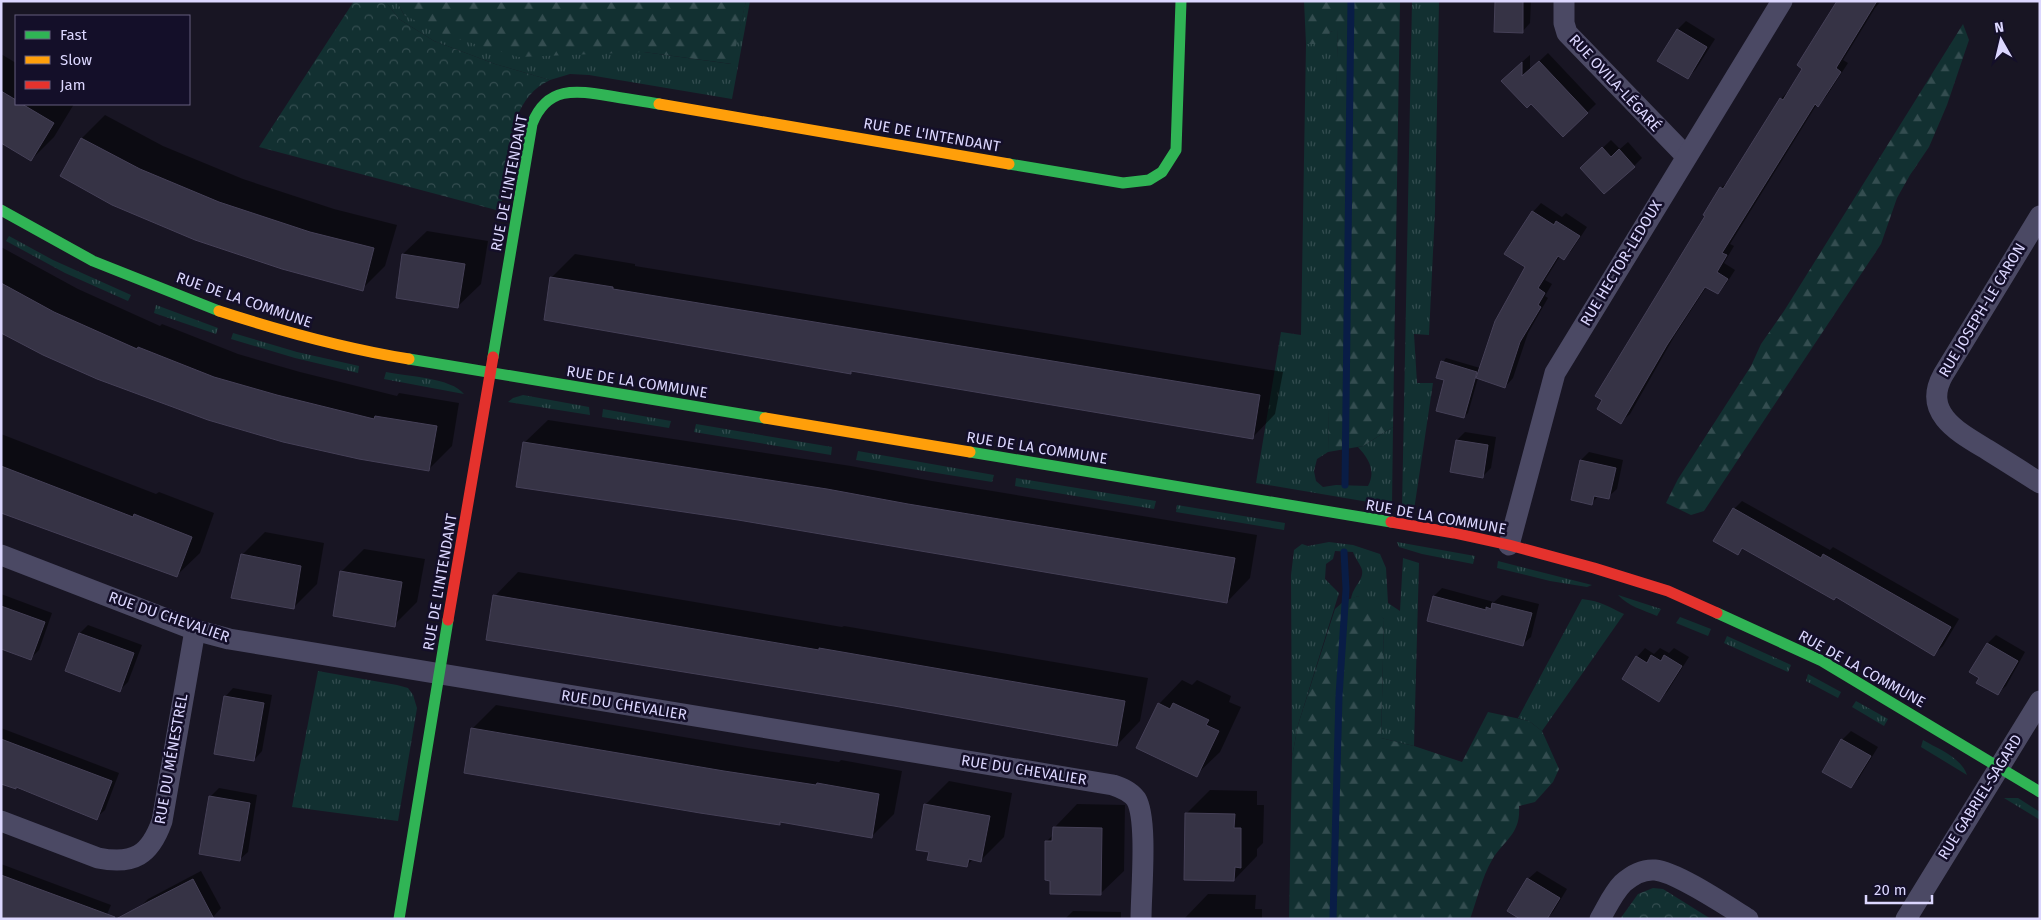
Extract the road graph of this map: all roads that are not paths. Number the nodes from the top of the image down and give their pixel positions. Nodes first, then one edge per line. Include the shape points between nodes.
1 (1181, 1) edge
2 (1564, 1) edge
3 (1782, 1) edge
4 (1686, 156) junction
5 (1, 210) edge
6 (2040, 216) edge
7 (490, 373) junction
8 (2040, 483) edge
9 (1509, 545) junction
10 (1, 555) edge
11 (195, 630) junction
12 (439, 675) junction
13 (2040, 701) edge
14 (2000, 767) junction
15 (2040, 792) edge
16 (1, 821) edge
17 (399, 919) edge
18 (1141, 919) edge
19 (1600, 919) edge
20 (1748, 919) edge
21 (1906, 919) edge

1 - 7 street, RUE DE L'INTENDANT via 1176,150 1166,169 1139,183 582,91 549,98 541,104 532,124
2 - 4 street, RUE OVILA-LÉGARÉ via 1567,32
3 - 4 street, RUE HECTOR-LEDOUX
4 - 9 street, RUE HECTOR-LEDOUX via 1555,373
5 - 7 street, RUE DE LA COMMUNE via 93,261 216,310 287,333 356,350
6 - 8 street, RUE JOSEPH-LE CARON via 1938,384 1936,401 1946,420 1958,432
7 - 9 street, RUE DE LA COMMUNE
7 - 12 street, RUE DE L'INTENDANT
9 - 14 street, RUE DE LA COMMUNE via 1668,591 1799,649
10 - 11 street, RUE DU CHEVALIER
11 - 12 street, RUE DU CHEVALIER via 229,639
11 - 16 street, RUE DU MÉNESTREL via 162,821 147,849 138,857 124,861 105,859
12 - 17 street, RUE DE L'INTENDANT
12 - 18 street, RUE DU CHEVALIER via 1113,785 1135,797 1142,816
13 - 14 street, RUE GABRIEL-SAGARD
14 - 15 street, RUE DE LA COMMUNE
14 - 21 street, RUE GABRIEL-SAGARD
19 - 20 street via 1625,882 1638,873 1655,870 1673,875

